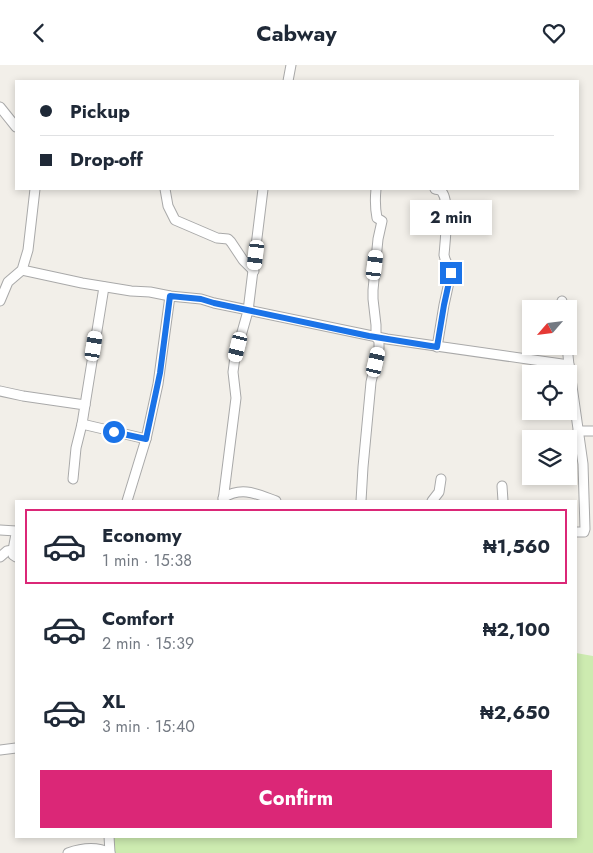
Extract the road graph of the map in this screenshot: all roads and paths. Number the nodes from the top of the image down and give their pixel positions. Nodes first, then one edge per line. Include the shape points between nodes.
1 (291, 65) edge
2 (288, 80) edge
3 (0, 107) edge
4 (15, 126) edge
5 (35, 190) edge
6 (165, 190) edge
7 (263, 190) edge
8 (376, 190) edge
9 (440, 190) edge
10 (22, 270) junction
11 (254, 271) junction
12 (104, 287) junction
13 (170, 296) junction
14 (0, 301) edge
15 (248, 311) junction
16 (376, 337) junction
17 (437, 347) junction
18 (568, 355) edge
19 (569, 365) joint
20 (0, 391) edge
21 (85, 405) junction
22 (577, 420) edge
23 (82, 424) junction
24 (578, 431) junction
25 (593, 431) edge
26 (146, 439) junction
27 (74, 479) dead end
28 (441, 479) dead end
29 (502, 486) dead end
30 (223, 499) edge
31 (127, 500) edge
32 (273, 500) edge
33 (361, 500) edge
34 (433, 500) edge
35 (503, 500) edge
36 (0, 530) edge
37 (15, 532) edge
38 (577, 532) edge
39 (14, 553) edge
40 (0, 557) edge
41 (15, 748) edge
42 (0, 751) edge
43 (109, 838) edge
44 (68, 853) edge
45 (110, 853) edge

1 - 2 street
3 - 4 street
5 - 10 street via 28,250
6 - 11 street via 175,221 217,238 228,239
7 - 11 street
8 - 16 street via 374,203 382,221 373,290
9 - 17 street via 447,223 444,255 451,273
10 - 12 street
10 - 14 street via 8,281
11 - 15 street
12 - 13 street
12 - 21 street
13 - 15 street via 201,299
13 - 26 street via 160,373
15 - 16 street
15 - 30 street via 233,372 236,398
16 - 17 street
16 - 33 street via 379,348 371,382
17 - 19 street
18 - 19 street
20 - 21 street
21 - 23 street
22 - 24 street
23 - 26 street
23 - 27 street
24 - 25 street
24 - 38 street via 583,464 585,529
26 - 31 street
28 - 34 street via 439,492
29 - 35 street
30 - 32 street via 230,493 244,492
36 - 37 street
39 - 40 street via 7,551
41 - 42 street
43 - 45 street
44 - 45 street via 92,849

